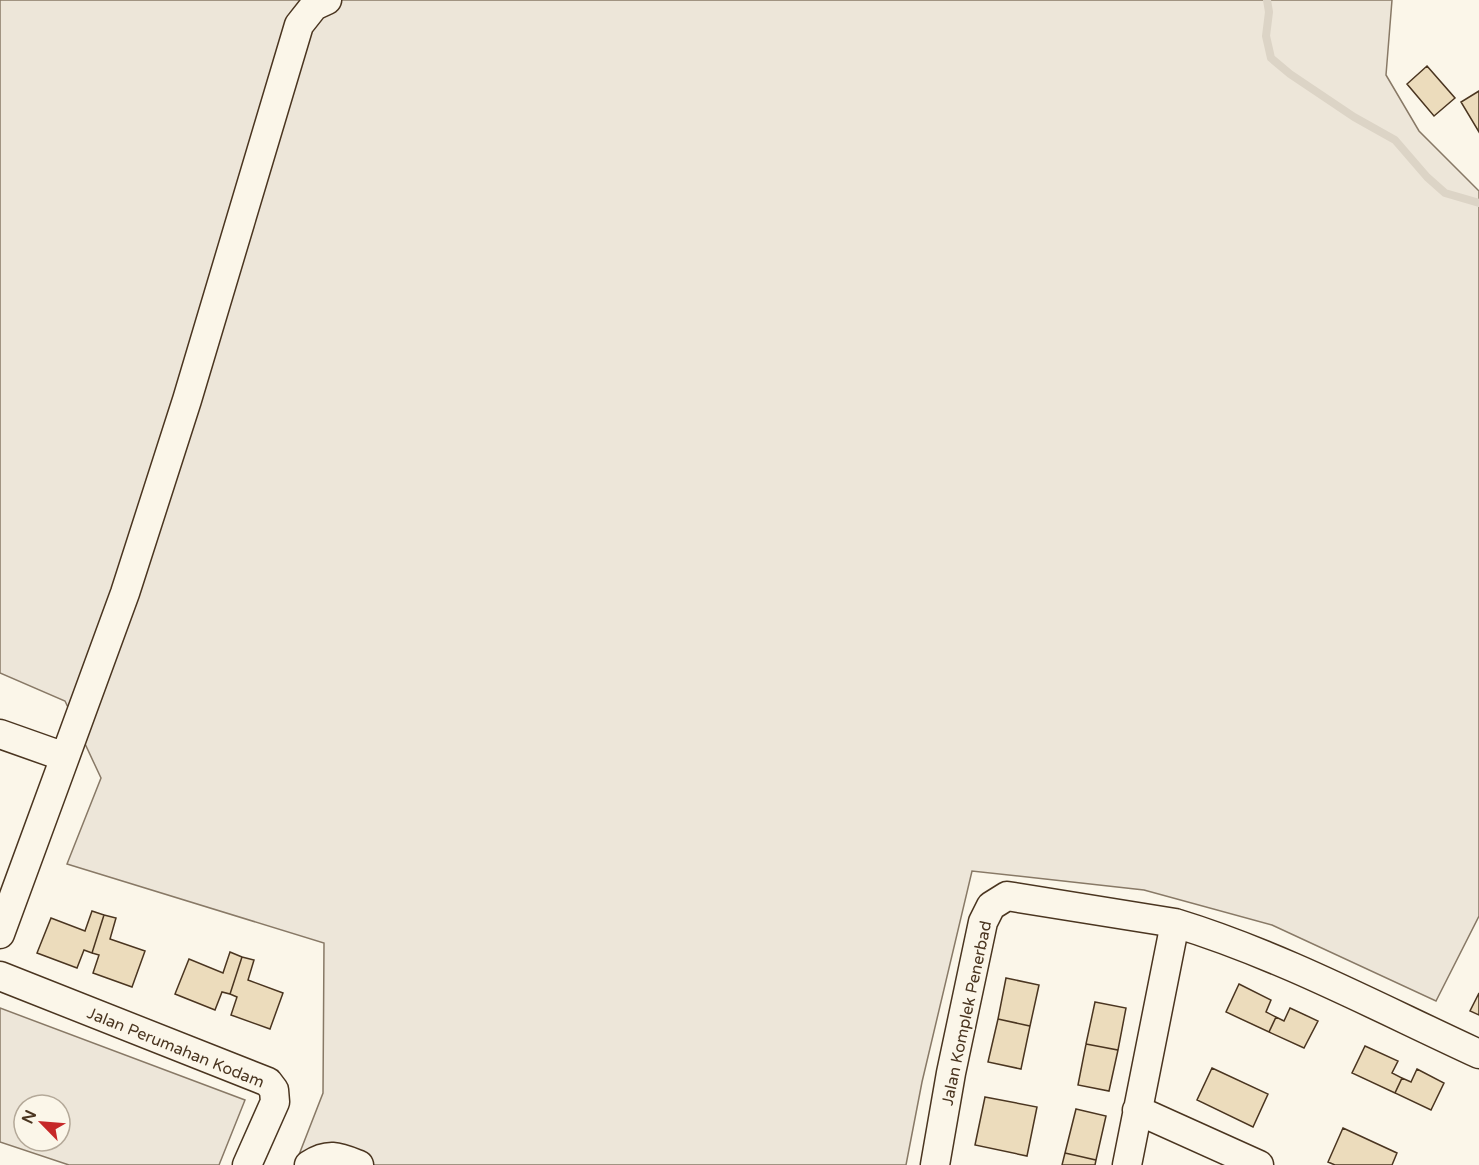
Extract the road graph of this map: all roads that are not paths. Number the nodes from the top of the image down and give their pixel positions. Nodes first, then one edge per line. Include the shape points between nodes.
1 (327, 0) edge
2 (0, 734) edge
3 (65, 757) junction
4 (1175, 923) junction
5 (0, 934) edge
6 (0, 976) edge
7 (1479, 1054) edge
8 (1137, 1110) junction
9 (247, 1165) edge
10 (309, 1165) edge
11 (359, 1165) edge
12 (935, 1165) edge
13 (1127, 1165) edge
14 (1259, 1165) edge

1 - 3 street via 314,6 299,25 187,400 125,593
2 - 3 street
3 - 5 street
4 - 7 street, Jalan Komplek Penerbad via 1220,936
4 - 8 street
4 - 12 street, Jalan Komplek Penerbad via 1007,896 991,906 983,922
6 - 9 street, Jalan Perumahan Kodam via 268,1082 274,1090 274,1102
8 - 13 street
8 - 14 street
10 - 11 street via 335,1156

